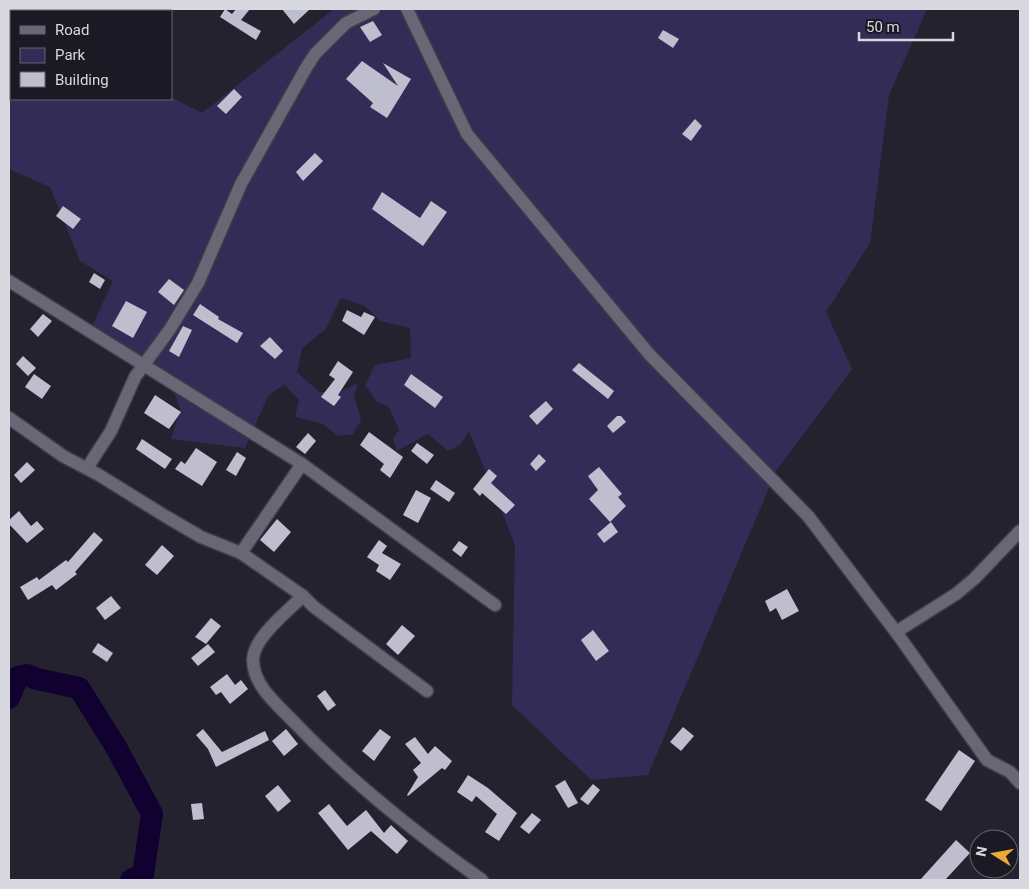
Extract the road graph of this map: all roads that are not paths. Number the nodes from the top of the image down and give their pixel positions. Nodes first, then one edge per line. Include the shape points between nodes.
1 (374, 9) edge
2 (407, 9) edge
3 (9, 281) edge
4 (143, 365) junction
5 (9, 418) edge
6 (302, 464) junction
7 (87, 468) junction
8 (1020, 532) edge
9 (240, 553) junction
10 (303, 596) junction
11 (494, 605) dead end
12 (896, 632) junction
13 (427, 691) dead end
14 (1020, 783) edge
15 (482, 880) edge

1 - 4 street via 346,23 315,54 241,184 198,283
2 - 12 street via 467,134 649,354 808,516
3 - 4 street
4 - 6 street
4 - 7 street via 111,431
5 - 7 street via 63,456
6 - 9 street
6 - 11 street
7 - 9 street via 202,537
8 - 12 street via 956,594
9 - 10 street
10 - 13 street
10 - 15 street via 262,637 256,649 253,667 264,690 323,753 373,799
12 - 14 street via 987,760 1010,772

